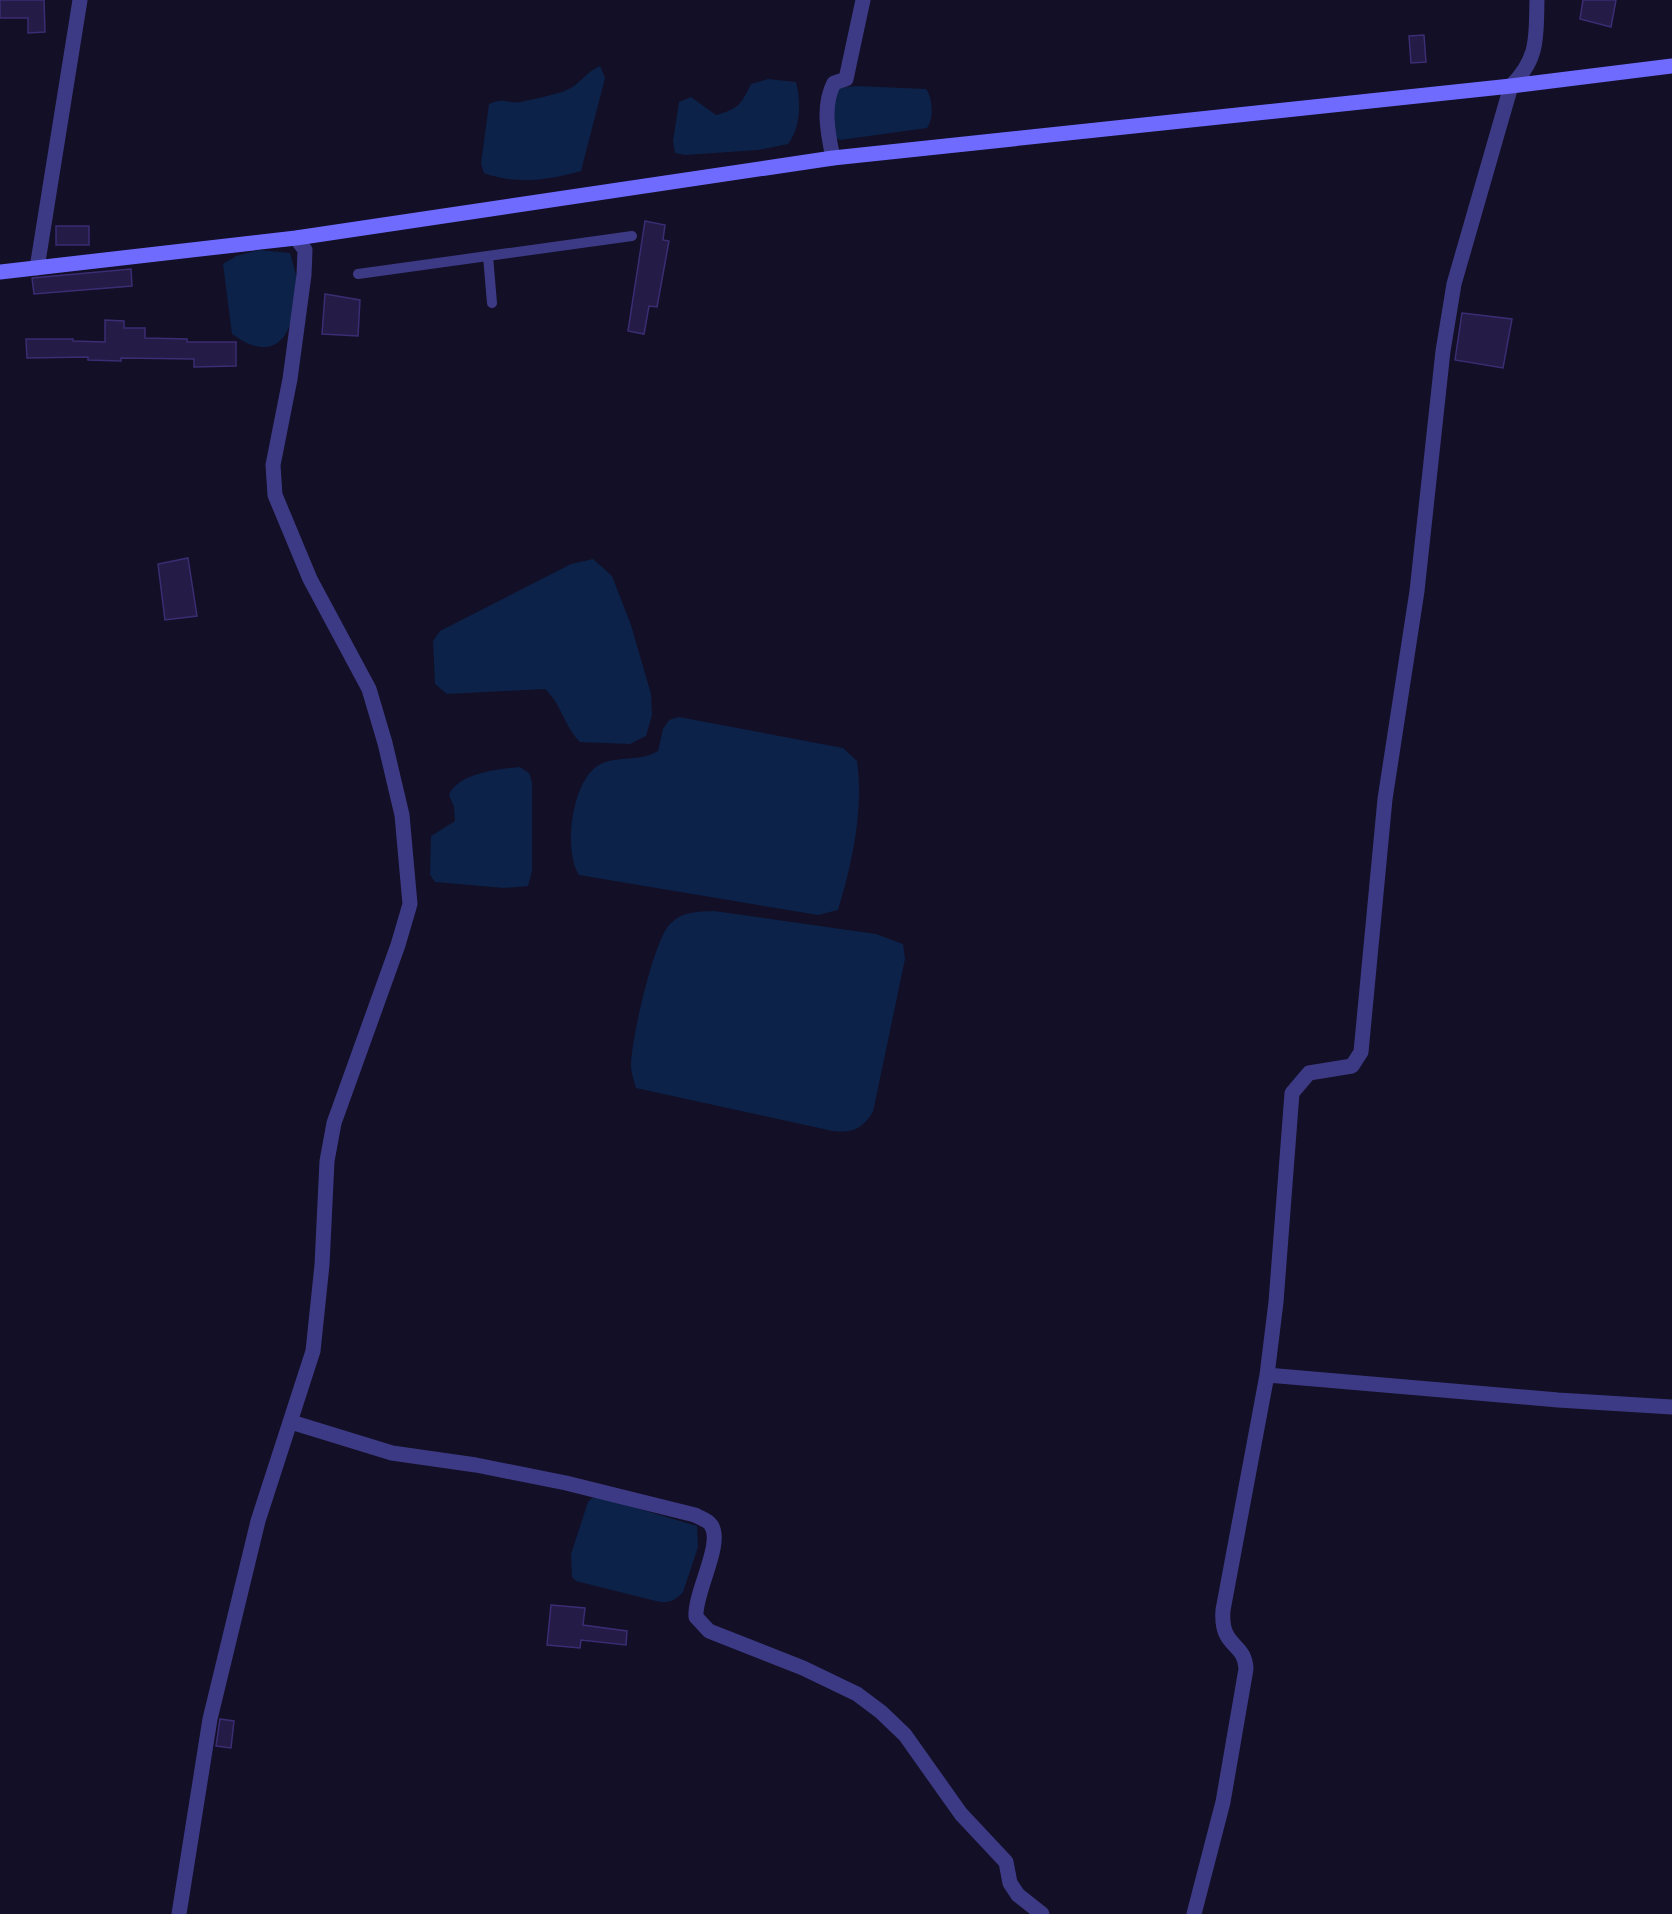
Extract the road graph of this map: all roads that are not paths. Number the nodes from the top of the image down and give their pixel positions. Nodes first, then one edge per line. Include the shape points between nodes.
1 (80, 0) edge
2 (863, 0) edge
3 (1537, 0) edge
4 (1672, 66) edge
5 (1511, 86) junction
6 (833, 158) junction
7 (632, 236) dead end
8 (296, 238) junction
9 (488, 256) junction
10 (37, 268) junction
11 (0, 272) edge
12 (358, 274) dead end
13 (492, 303) dead end
14 (1267, 1375) junction
15 (1672, 1407) edge
16 (291, 1422) junction
17 (179, 1914) edge
18 (1042, 1914) edge
19 (1194, 1914) edge

1 - 10 street
2 - 6 street via 846,79 834,83 829,93 827,130
3 - 5 street via 1534,52 1525,72
4 - 5 main road
5 - 6 main road
5 - 14 street via 1454,284 1443,351 1417,591 1385,799 1361,1052 1352,1066 1309,1073 1292,1093
6 - 8 main road
7 - 9 lane
8 - 10 main road
8 - 16 street via 305,250 304,275 273,465 275,495 310,579 369,688 402,815 410,904 334,1123 327,1161 313,1351
9 - 12 lane
9 - 13 lane
10 - 11 main road
14 - 15 street
14 - 19 street via 1221,1627 1245,1660 1243,1687 1223,1802
16 - 17 street via 258,1521 210,1719
16 - 18 street via 392,1453 566,1483 695,1515 708,1522 714,1538 697,1597 696,1617 710,1631 803,1668 857,1694 881,1712 905,1735 961,1814 1006,1862 1010,1883 1018,1895

